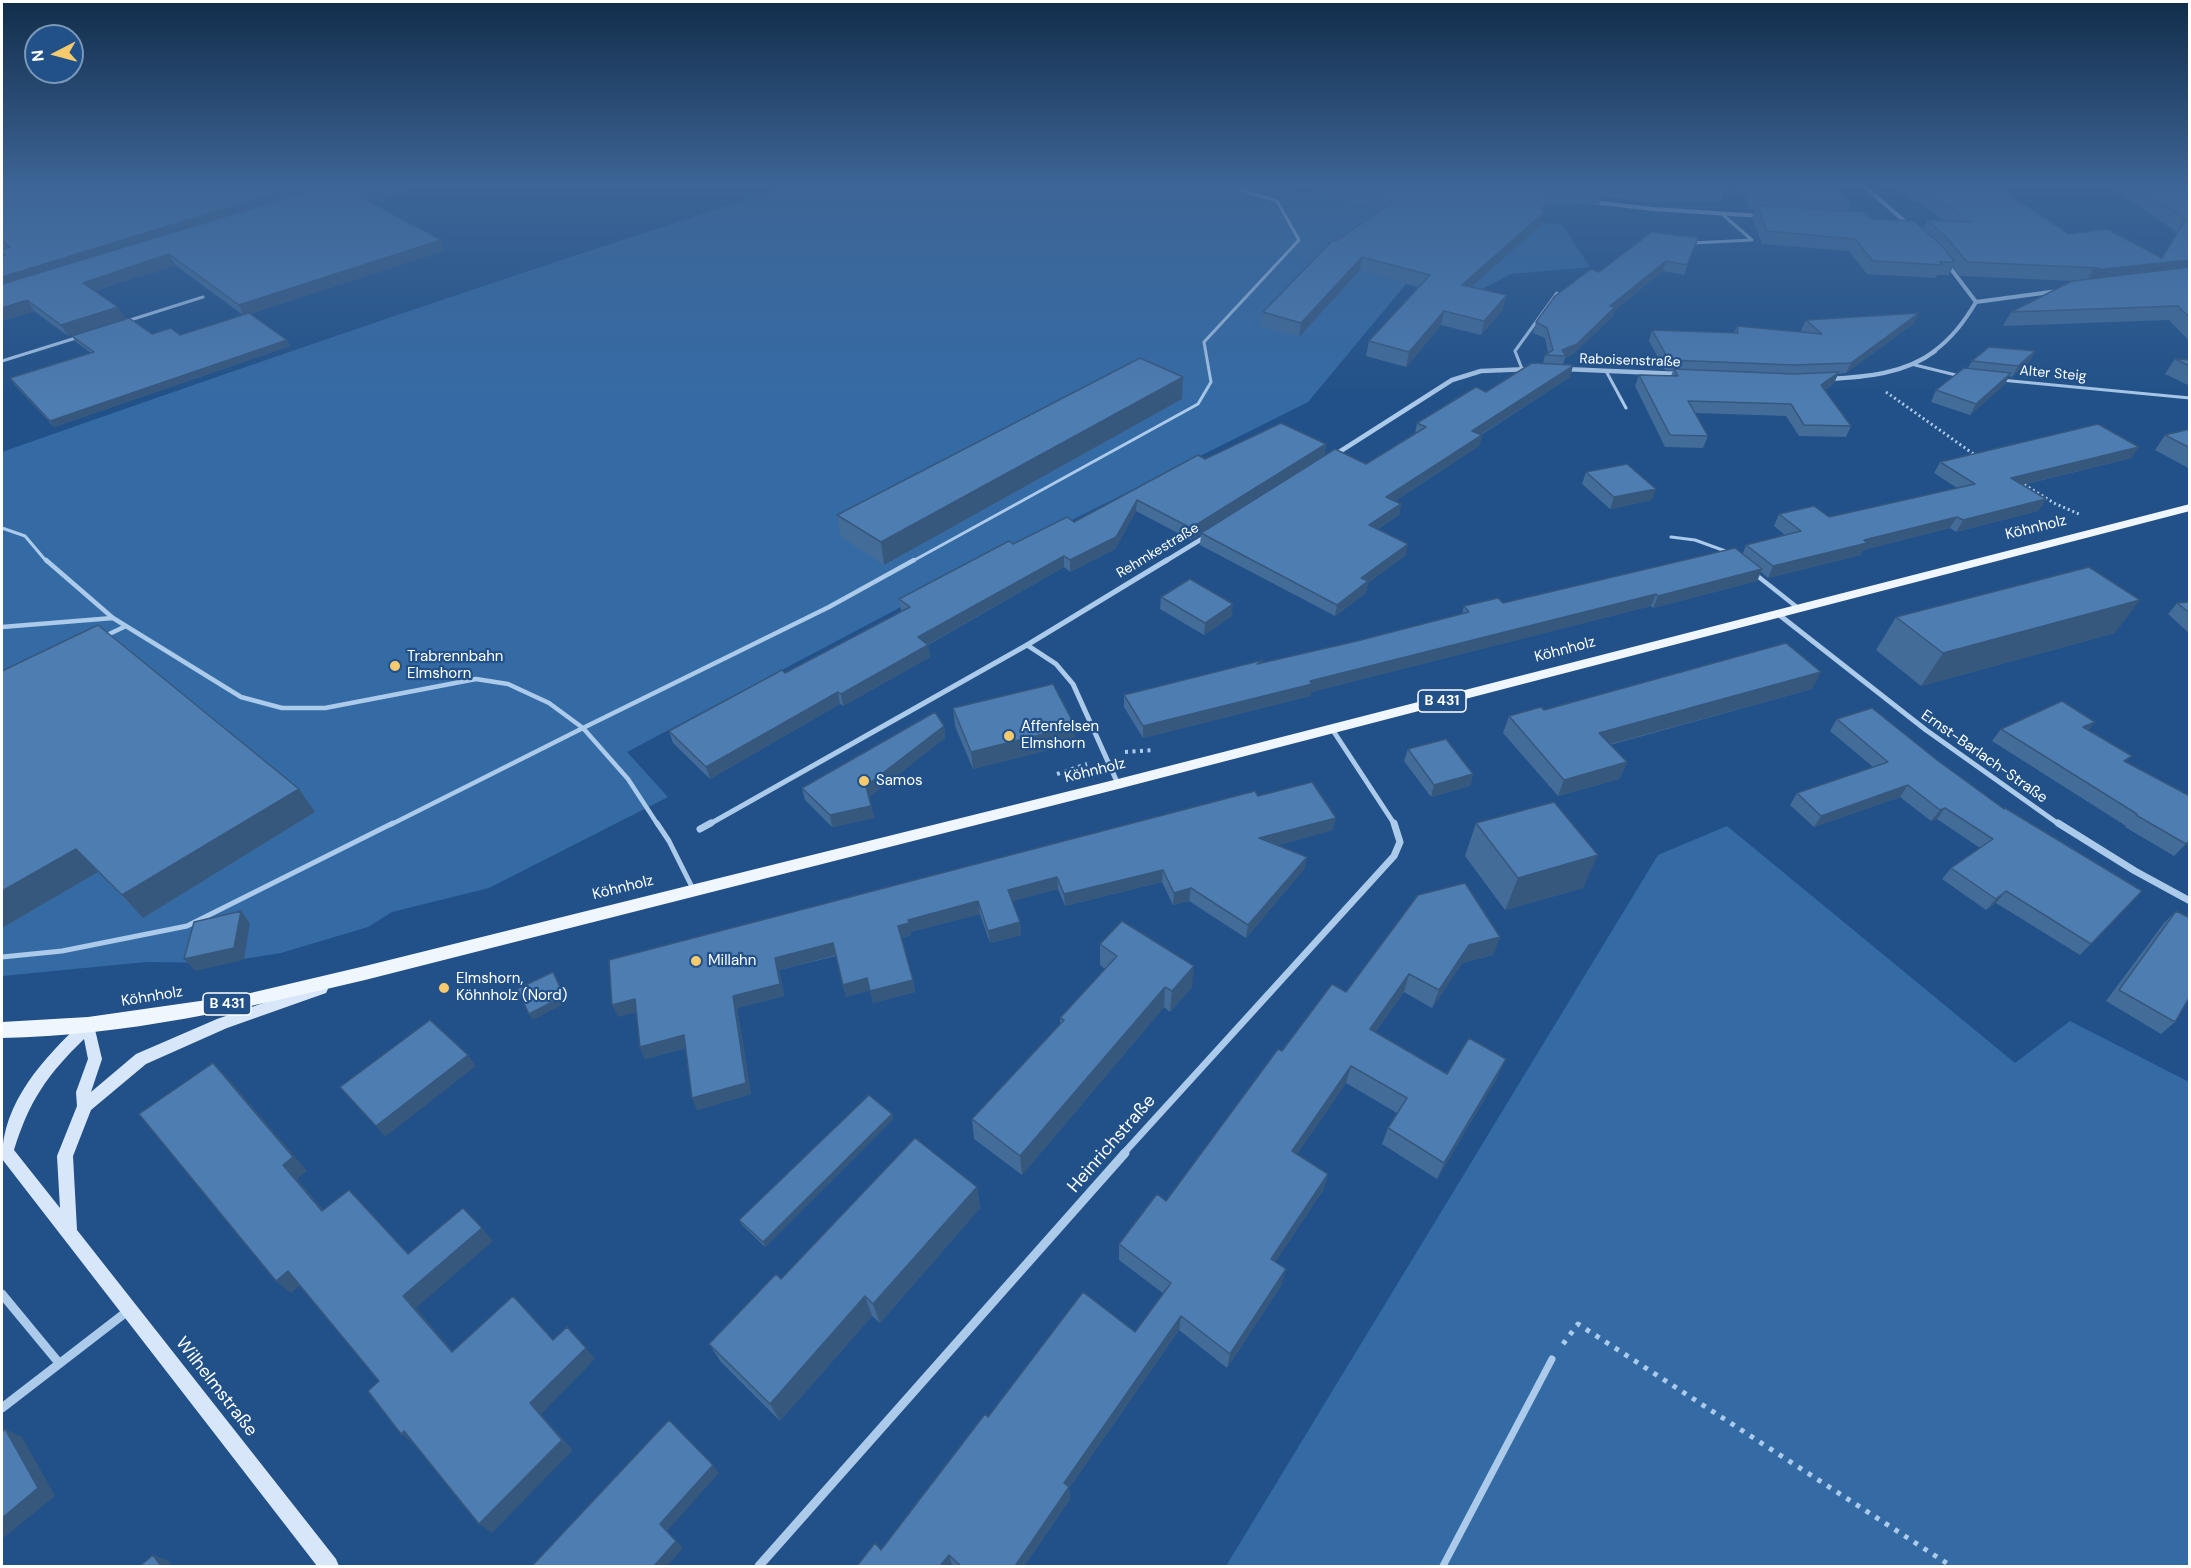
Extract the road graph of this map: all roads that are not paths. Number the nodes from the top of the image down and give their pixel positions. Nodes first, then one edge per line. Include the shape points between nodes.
1 (1282, 258) edge
2 (1945, 262) edge
3 (2070, 290) edge
4 (1557, 293) edge
5 (203, 297) edge
6 (1976, 302) junction
7 (125, 322) edge
8 (80, 336) edge
9 (2, 362) edge
10 (1915, 364) junction
11 (1522, 369) junction
12 (1541, 369) edge
13 (1561, 369) edge
14 (1606, 371) junction
15 (1691, 374) edge
16 (1967, 376) edge
17 (1822, 379) edge
18 (2000, 379) edge
19 (2190, 398) edge
20 (1626, 408) dead end
21 (1328, 459) edge
22 (2190, 507) edge
23 (2, 528) edge
24 (1206, 536) edge
25 (1671, 537) dead end
26 (1737, 559) edge
27 (1753, 572) edge
28 (1798, 608) junction
29 (1778, 614) junction
30 (113, 618) junction
31 (126, 626) junction
32 (2, 627) edge
33 (95, 640) edge
34 (1027, 645) junction
35 (583, 728) junction
36 (1332, 729) junction
37 (1118, 784) junction
38 (700, 829) dead end
39 (693, 889) junction
40 (2190, 901) edge
41 (2, 957) edge
42 (365, 973) junction
43 (88, 1025) junction
44 (2, 1030) edge
45 (85, 1106) junction
46 (4, 1149) edge
47 (70, 1234) junction
48 (2, 1294) edge
49 (129, 1310) junction
50 (1552, 1359) road end
51 (59, 1363) junction
52 (2, 1408) edge
53 (329, 1566) edge
54 (759, 1566) edge
55 (1443, 1566) edge

1 - 35 lane via 1203,342 1211,382 1198,404 829,607
2 - 6 street
3 - 6 street
4 - 11 lane via 1515,351
5 - 7 lane
6 - 10 street via 1965,323 1948,342
8 - 9 lane
10 - 16 lane
10 - 17 street via 1866,377
11 - 12 street
11 - 21 street via 1481,371 1452,380
13 - 14 street, Raboisenstraße
14 - 15 street, Raboisenstraße
14 - 20 lane
18 - 19 lane, Alter Steig
22 - 28 main road, Köhnholz / B 431
23 - 30 lane via 25,536 50,564
24 - 34 street, Rehmkestraße
25 - 26 lane via 1719,547
27 - 28 lane
28 - 29 main road, Köhnholz / B 431
29 - 36 main road, Köhnholz / B 431
29 - 40 street, Ernst-Barlach-Straße via 1946,748 2049,818 2148,880
30 - 31 lane
30 - 32 lane
31 - 33 lane
31 - 35 lane via 241,697 282,708 325,708 476,679 508,684 549,703
34 - 37 street via 1056,664 1073,684
34 - 38 street, Rehmkestraße
35 - 39 lane via 628,779 669,841
35 - 41 lane via 187,926 62,951
36 - 37 main road, Köhnholz / B 431
36 - 54 street, Heinrichstraße via 1395,824 1400,842 1394,856 1166,1106
37 - 39 main road, Köhnholz / B 431
39 - 42 main road, Köhnholz / B 431
42 - 43 main road, Köhnholz / B 431 via 242,1002
42 - 45 main road via 222,1023 141,1059
43 - 44 main road, Köhnholz / B 431
43 - 45 main road via 95,1059 83,1092
43 - 46 main road, Wilhelmstraße via 48,1063 26,1096
45 - 47 main road via 65,1156
46 - 47 main road, Wilhelmstraße
47 - 49 main road, Wilhelmstraße
48 - 51 street
49 - 51 street
49 - 53 main road, Wilhelmstraße
50 - 55 lane
51 - 52 street

